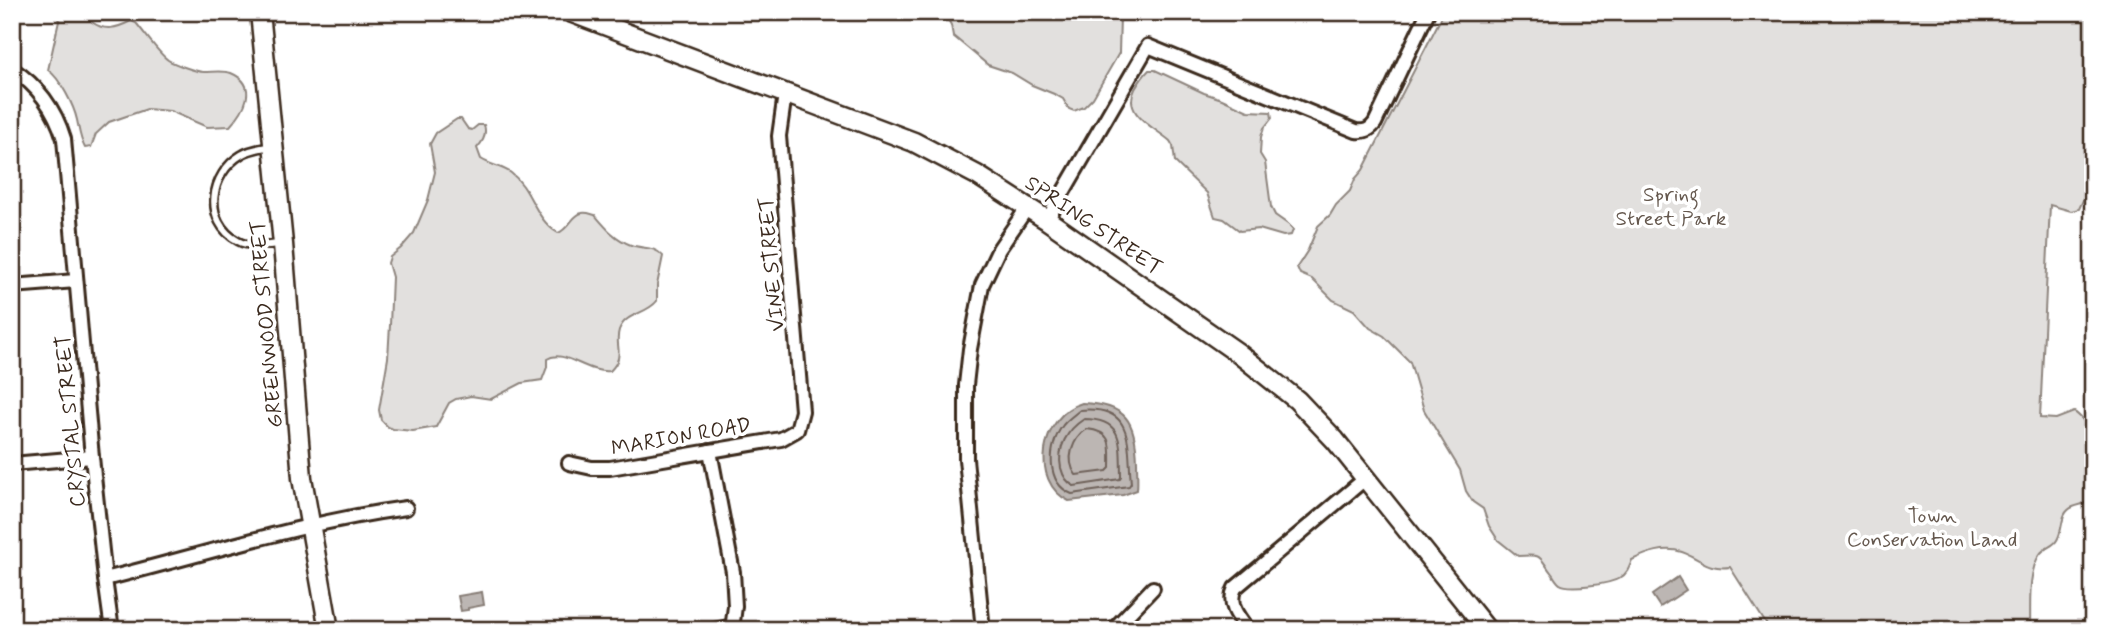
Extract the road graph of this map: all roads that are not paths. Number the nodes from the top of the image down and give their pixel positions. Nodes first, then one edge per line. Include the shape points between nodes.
1 (260, 12) edge
2 (570, 12) edge
3 (1428, 12) edge
4 (12, 69) edge
5 (785, 94) junction
6 (274, 145) junction
7 (1027, 208) junction
8 (1047, 220) junction
9 (283, 244) junction
10 (76, 281) junction
11 (12, 286) edge
12 (797, 429) joint
13 (710, 451) junction
14 (92, 457) junction
15 (569, 463) dead end
16 (12, 464) edge
17 (1366, 478) junction
18 (406, 508) dead end
19 (309, 525) junction
20 (105, 579) junction
21 (1153, 588) dead end
22 (733, 628) edge
23 (112, 630) edge
24 (329, 630) edge
25 (714, 630) edge
26 (984, 630) edge
27 (1113, 630) edge
28 (1248, 630) edge
29 (1487, 630) edge

1 - 6 street, GREENWOOD STREET
2 - 5 street, SPRING STREET
3 - 8 street via 1367,131 1356,131 1148,46
4 - 10 street, CRYSTAL STREET via 43,96 59,122
5 - 7 street, SPRING STREET via 922,146
5 - 12 street, VINE STREET via 779,136 802,411
6 - 9 street, GREENWOOD STREET
6 - 9 lane via 232,161 217,183 213,206 220,224 237,240
7 - 8 street, SPRING STREET
7 - 26 street via 982,285 966,385 966,459
8 - 17 street, SPRING STREET via 1267,375 1321,424
9 - 19 street, GREENWOOD STREET
10 - 11 street
10 - 14 street, CRYSTAL STREET
12 - 13 street, MARION ROAD via 781,439
13 - 15 street, MARION ROAD via 604,469
13 - 22 street via 733,572
14 - 16 street
14 - 20 street, CRYSTAL STREET
17 - 28 street via 1235,587 1234,609
17 - 29 street, SPRING STREET
18 - 19 street
19 - 20 street
19 - 24 street, GREENWOOD STREET
20 - 23 street, CRYSTAL STREET
21 - 27 street
22 - 25 street

